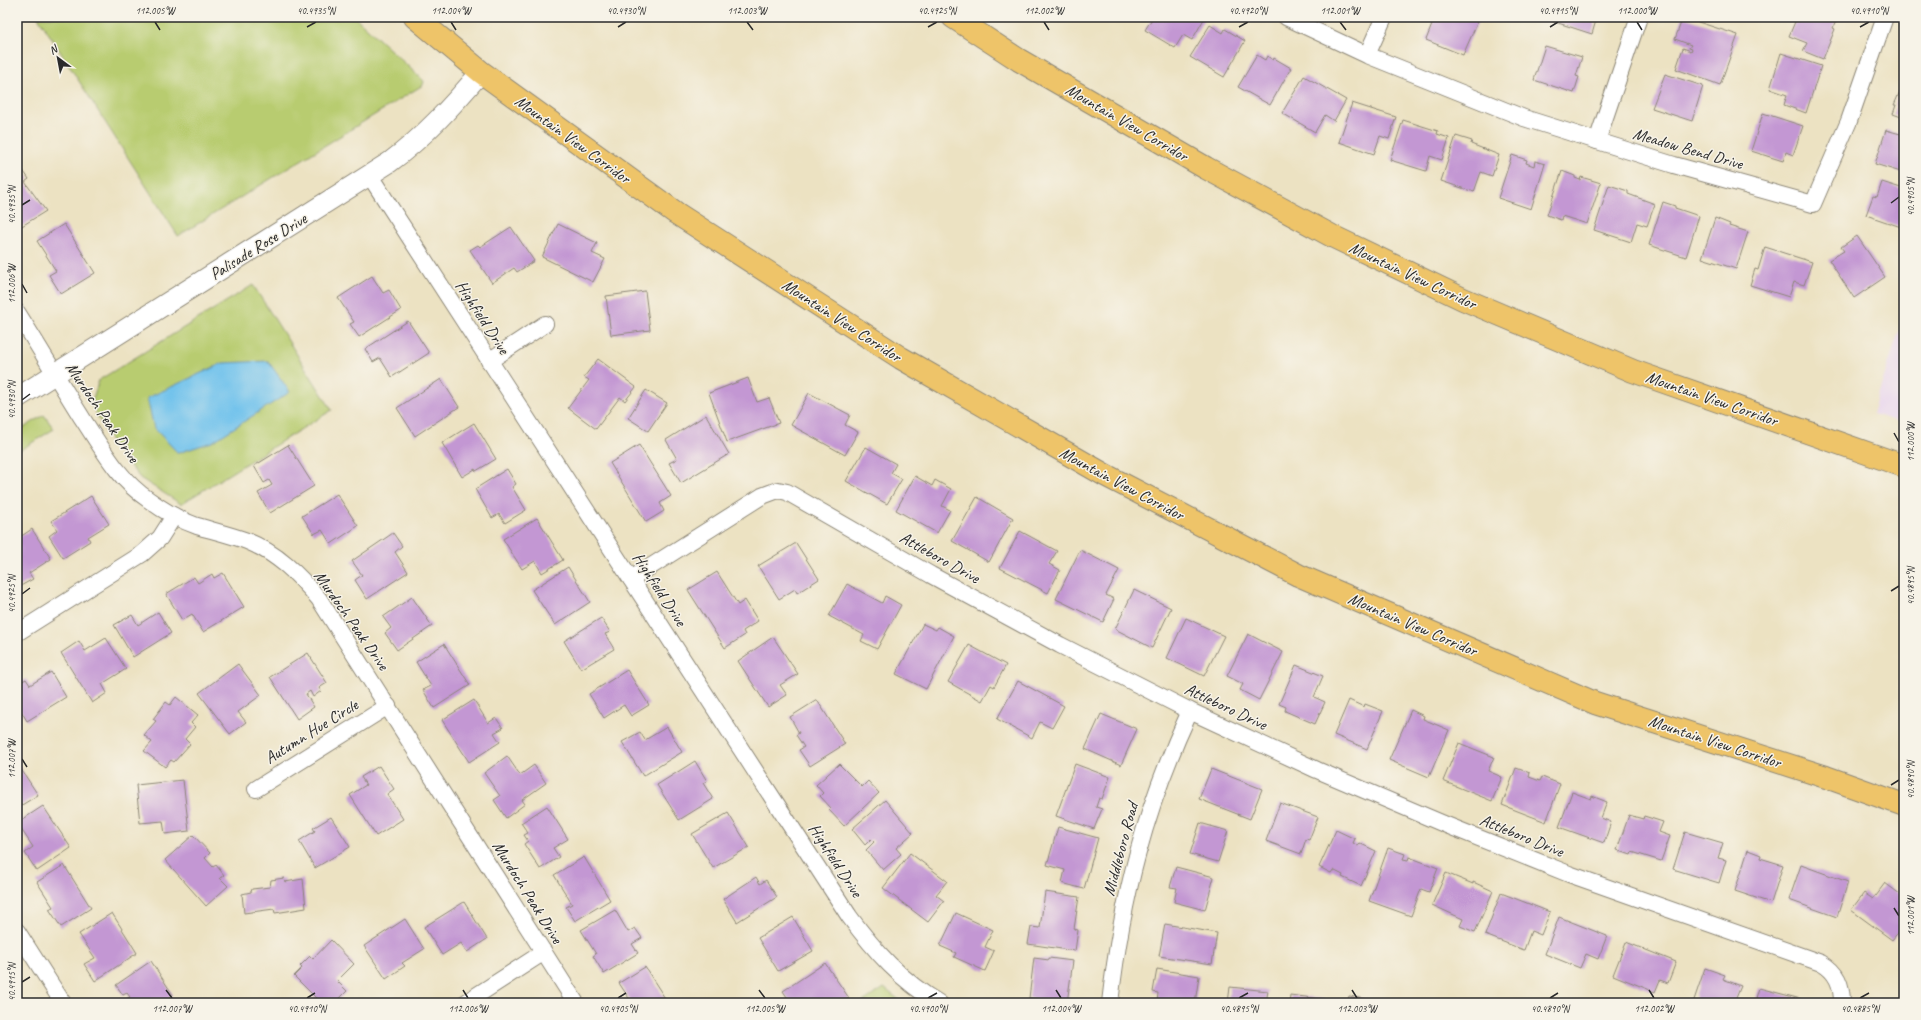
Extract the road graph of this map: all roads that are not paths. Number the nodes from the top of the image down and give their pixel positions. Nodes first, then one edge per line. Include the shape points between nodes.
1 (415, 17) edge
2 (953, 17) edge
3 (1286, 17) edge
4 (1384, 17) edge
5 (1639, 17) edge
6 (1885, 17) edge
7 (1366, 55) junction
8 (482, 72) junction
9 (1597, 141) junction
10 (370, 176) junction
11 (17, 312) edge
12 (546, 324) dead end
13 (489, 360) junction
14 (54, 374) junction
15 (17, 398) edge
16 (1904, 466) edge
17 (174, 516) junction
18 (631, 579) junction
19 (17, 633) edge
20 (388, 706) junction
21 (1190, 712) junction
22 (256, 789) dead end
23 (1904, 804) edge
24 (17, 931) edge
25 (544, 952) junction
26 (63, 1003) edge
27 (465, 1003) edge
28 (576, 1003) edge
29 (939, 1003) edge
30 (1110, 1003) edge
31 (1842, 1003) edge

1 - 8 highway, Mountain View Corridor
2 - 16 highway, Mountain View Corridor via 1019,60 1206,168 1334,237 1463,299 1634,371
3 - 7 street, Meadow Bend Drive
4 - 7 street
5 - 9 street
6 - 9 street, Meadow Bend Drive via 1849,121 1813,204
7 - 9 street, Meadow Bend Drive via 1524,118
8 - 10 street, Palisade Rose Drive via 424,135
8 - 23 highway, Mountain View Corridor via 676,213 901,358 1105,475 1298,575 1595,703
10 - 13 street, Highfield Drive
10 - 14 street, Palisade Rose Drive
11 - 14 street, Murdoch Peak Drive
12 - 13 street
13 - 18 street, Highfield Drive
14 - 15 street, Palisade Rose Drive
14 - 17 street, Murdoch Peak Drive via 122,476 148,500
17 - 19 street via 160,538 145,551
17 - 20 street, Murdoch Peak Drive via 247,541 280,559 308,586 329,613
18 - 21 street, Attleboro Drive via 754,501 778,490 805,501 931,575
18 - 29 street, Highfield Drive via 862,934 888,964
20 - 22 street, Autumn Hue Circle
20 - 25 street, Murdoch Peak Drive
21 - 30 street, Middleboro Road via 1159,784 1129,881
21 - 31 street, Attleboro Drive via 1317,770 1569,874 1821,963 1837,977
24 - 26 street
25 - 27 street
25 - 28 street, Murdoch Peak Drive

